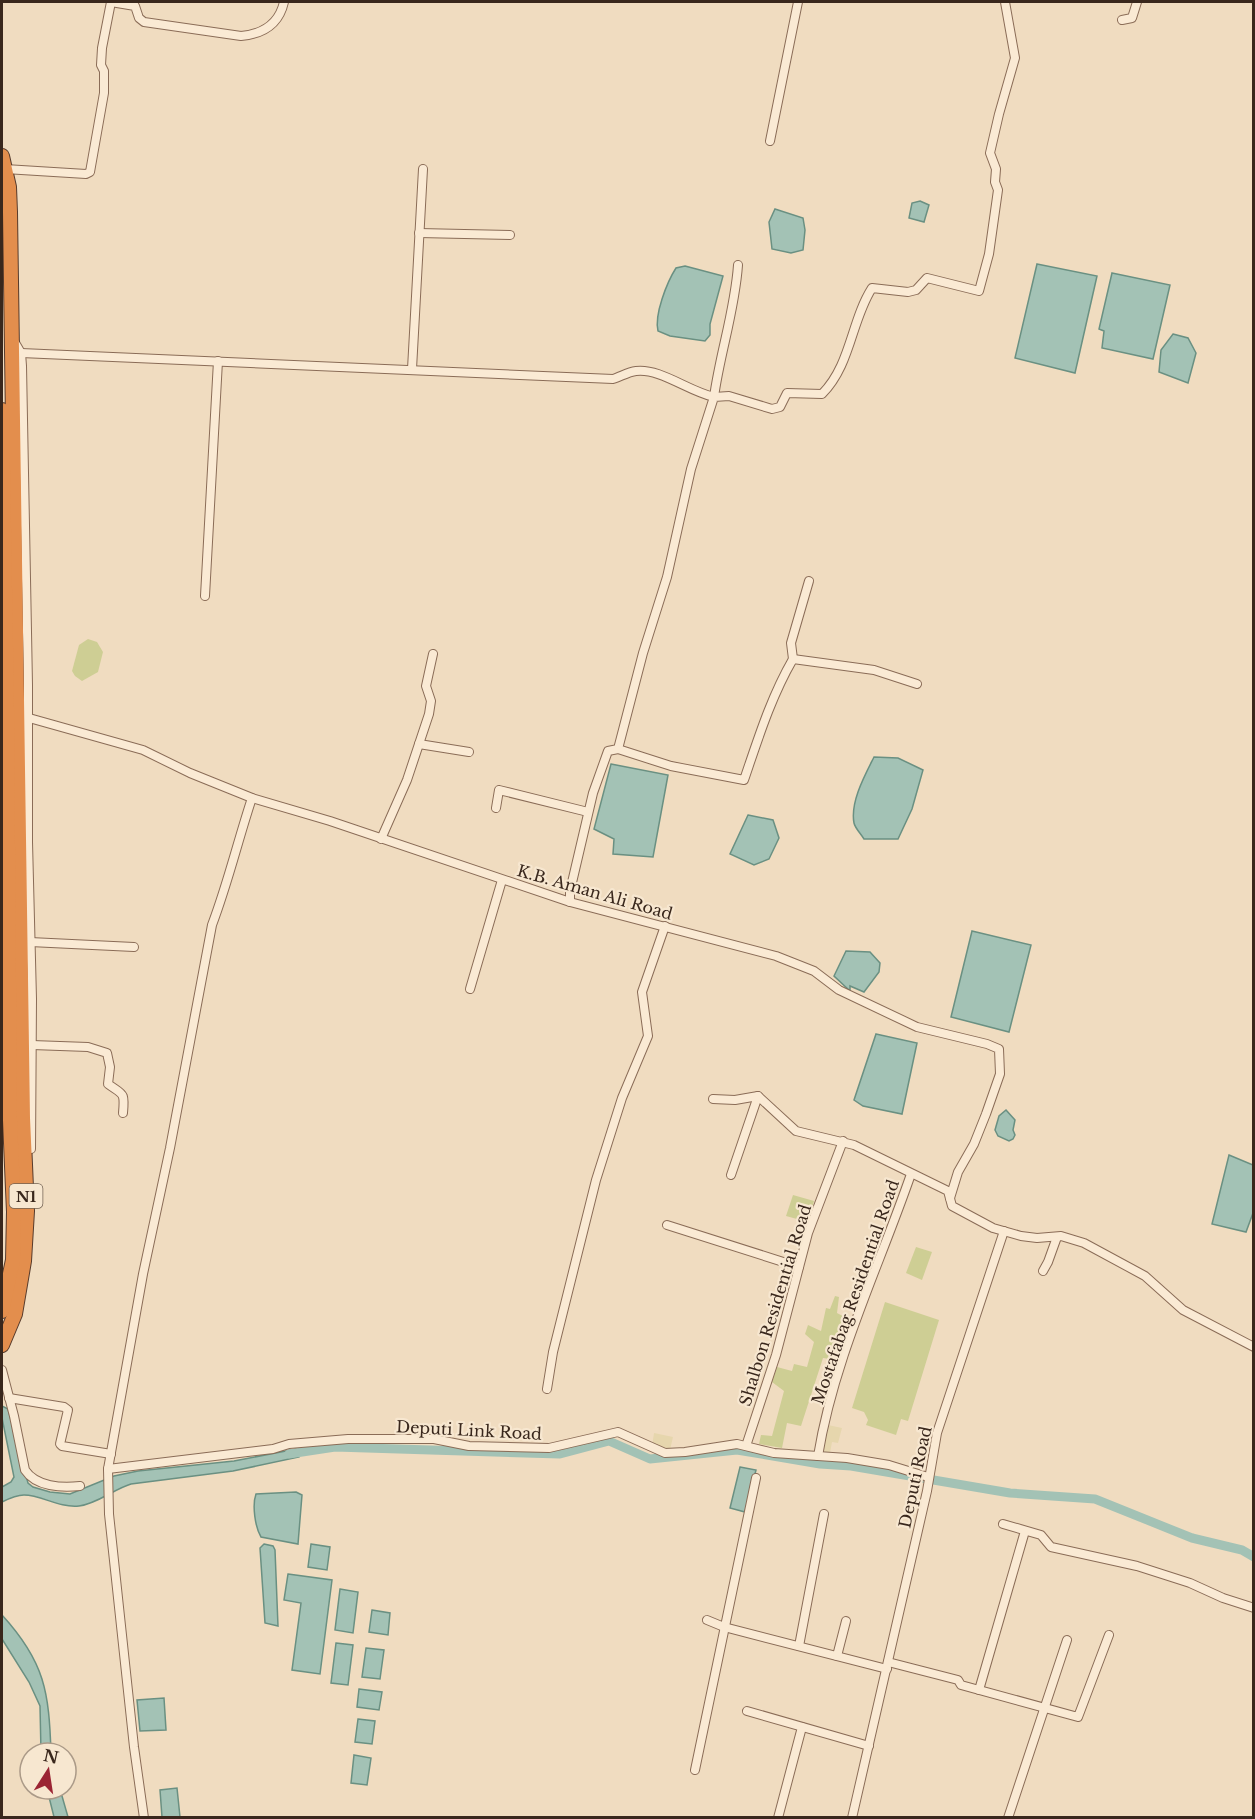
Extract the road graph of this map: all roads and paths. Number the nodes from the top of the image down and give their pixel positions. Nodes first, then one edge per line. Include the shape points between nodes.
1 (111, 2) edge
2 (284, 2) edge
3 (798, 2) edge
4 (1005, 2) edge
5 (1137, 2) edge
6 (1122, 20) dead end
7 (770, 141) dead end
8 (3, 163) edge
9 (423, 169) dead end
10 (419, 233) junction
11 (510, 235) dead end
12 (738, 266) dead end
13 (7, 294) edge
14 (12, 337) junction
15 (21, 353) junction
16 (218, 361) junction
17 (412, 369) junction
18 (714, 397) junction
19 (2, 410) edge
20 (809, 581) dead end
21 (205, 596) dead end
22 (433, 654) dead end
23 (793, 659) junction
24 (917, 684) dead end
25 (25, 717) junction
26 (419, 744) junction
27 (618, 749) junction
28 (469, 752) dead end
29 (252, 798) junction
30 (496, 808) dead end
31 (588, 812) junction
32 (381, 839) junction
33 (502, 880) junction
34 (570, 902) junction
35 (665, 926) junction
36 (30, 942) junction
37 (134, 947) dead end
38 (470, 988) dead end
39 (2, 1021) edge
40 (32, 1045) junction
41 (758, 1096) junction
42 (11, 1099) junction
43 (713, 1099) dead end
44 (123, 1113) dead end
45 (843, 1141) junction
46 (911, 1174) junction
47 (731, 1175) dead end
48 (21, 1183) junction
49 (950, 1198) junction
50 (667, 1225) dead end
51 (1004, 1231) junction
52 (1057, 1237) junction
53 (7, 1260) edge
54 (799, 1267) junction
55 (1043, 1271) dead end
56 (2, 1311) edge
57 (2, 1345) edge
58 (1254, 1347) edge
59 (2, 1370) edge
60 (547, 1389) dead end
61 (9, 1398) junction
62 (747, 1443) dead end
63 (111, 1454) junction
64 (818, 1456) junction
65 (108, 1473) junction
66 (756, 1478) dead end
67 (928, 1478) junction
68 (80, 1486) dead end
69 (824, 1514) dead end
70 (1003, 1524) dead end
71 (1025, 1531) junction
72 (1254, 1608) edge
73 (707, 1620) dead end
74 (846, 1621) dead end
75 (724, 1627) junction
76 (1109, 1635) dead end
77 (1067, 1640) dead end
78 (799, 1646) junction
79 (837, 1656) junction
80 (887, 1666) junction
81 (979, 1690) junction
82 (1045, 1708) junction
83 (747, 1711) dead end
84 (802, 1727) junction
85 (869, 1746) junction
86 (695, 1770) dead end
87 (144, 1818) edge
88 (778, 1818) edge
89 (852, 1818) edge
90 (1008, 1818) edge

1 - 2 street via 135,6 144,22 241,36 265,30 278,17
1 - 8 street via 101,65 104,93 90,172
3 - 7 street
4 - 18 street via 1015,58 990,153 998,190 980,291 927,278 916,290 908,292 872,288 862,302 845,358 833,383 822,394 787,393 780,407 772,409 729,396
5 - 6 street via 1132,18
8 - 13 highway, N1 via 10,213
9 - 10 street
10 - 11 street
10 - 17 street
12 - 18 street via 736,296
13 - 14 highway, N1
14 - 15 street
14 - 48 highway, N1
15 - 16 street
15 - 25 street
16 - 17 street
16 - 21 street
17 - 18 street via 613,380 635,371 651,372
18 - 27 street
19 - 42 highway, N1
20 - 23 street via 791,643
22 - 26 street via 426,686 431,701
23 - 24 street via 874,670
23 - 27 street via 767,712 744,780 671,766
25 - 29 street, K.B. Aman Ali Road via 143,750
25 - 36 street
26 - 28 street
26 - 32 street
27 - 31 street via 608,751
29 - 32 street, K.B. Aman Ali Road
29 - 63 street via 212,925
30 - 31 street via 500,790
31 - 34 street
32 - 33 street, K.B. Aman Ali Road
33 - 34 street, K.B. Aman Ali Road
33 - 38 street
34 - 35 street, K.B. Aman Ali Road
35 - 49 street, K.B. Aman Ali Road via 776,956 813,971 839,990 917,1027 999,1049 1000,1074
35 - 60 street via 642,992 648,1036 622,1098 596,1180
36 - 37 street
36 - 40 street
39 - 42 street via 4,1087
40 - 44 street via 104,1051 109,1058 108,1084 121,1091
40 - 48 street via 31,1170
41 - 43 street
41 - 45 street via 796,1131
41 - 47 street
42 - 48 highway, N1
45 - 46 street
45 - 54 street, Shalbon Residential Road
46 - 49 street via 948,1191
46 - 64 street, Mostafabag Residential Road via 852,1331
48 - 53 highway, N1
48 - 57 highway, N1 via 27,1211 24,1261 15,1314
49 - 51 street via 952,1206 963,1214
50 - 54 street
51 - 52 street via 1037,1238
51 - 67 street, Deputi Road via 937,1433
52 - 55 street
52 - 58 street via 1084,1243 1120,1262 1156,1284 1184,1310
53 - 56 highway, N1
54 - 62 street, Shalbon Residential Road
59 - 61 street
61 - 63 street via 64,1407 68,1410 62,1446
61 - 68 street via 28,1475 59,1488
63 - 65 street
64 - 65 street, Deputi Link Road via 774,1453 737,1444 665,1453 618,1432 549,1448 469,1446 434,1439 327,1440
64 - 67 street, Deputi Link Road via 889,1465
65 - 87 street via 109,1514
66 - 75 street
67 - 80 street, Deputi Road
69 - 78 street
70 - 71 street
71 - 72 street via 1041,1534 1051,1547 1137,1566
71 - 81 street
73 - 75 street
74 - 79 street
75 - 78 street
75 - 86 street
76 - 82 street via 1078,1717
77 - 82 street
78 - 79 street
79 - 80 street
80 - 81 street via 958,1680
80 - 85 street, Deputi Road
81 - 82 street
82 - 90 street
83 - 84 street
84 - 85 street
84 - 88 street
85 - 89 street, Deputi Road

